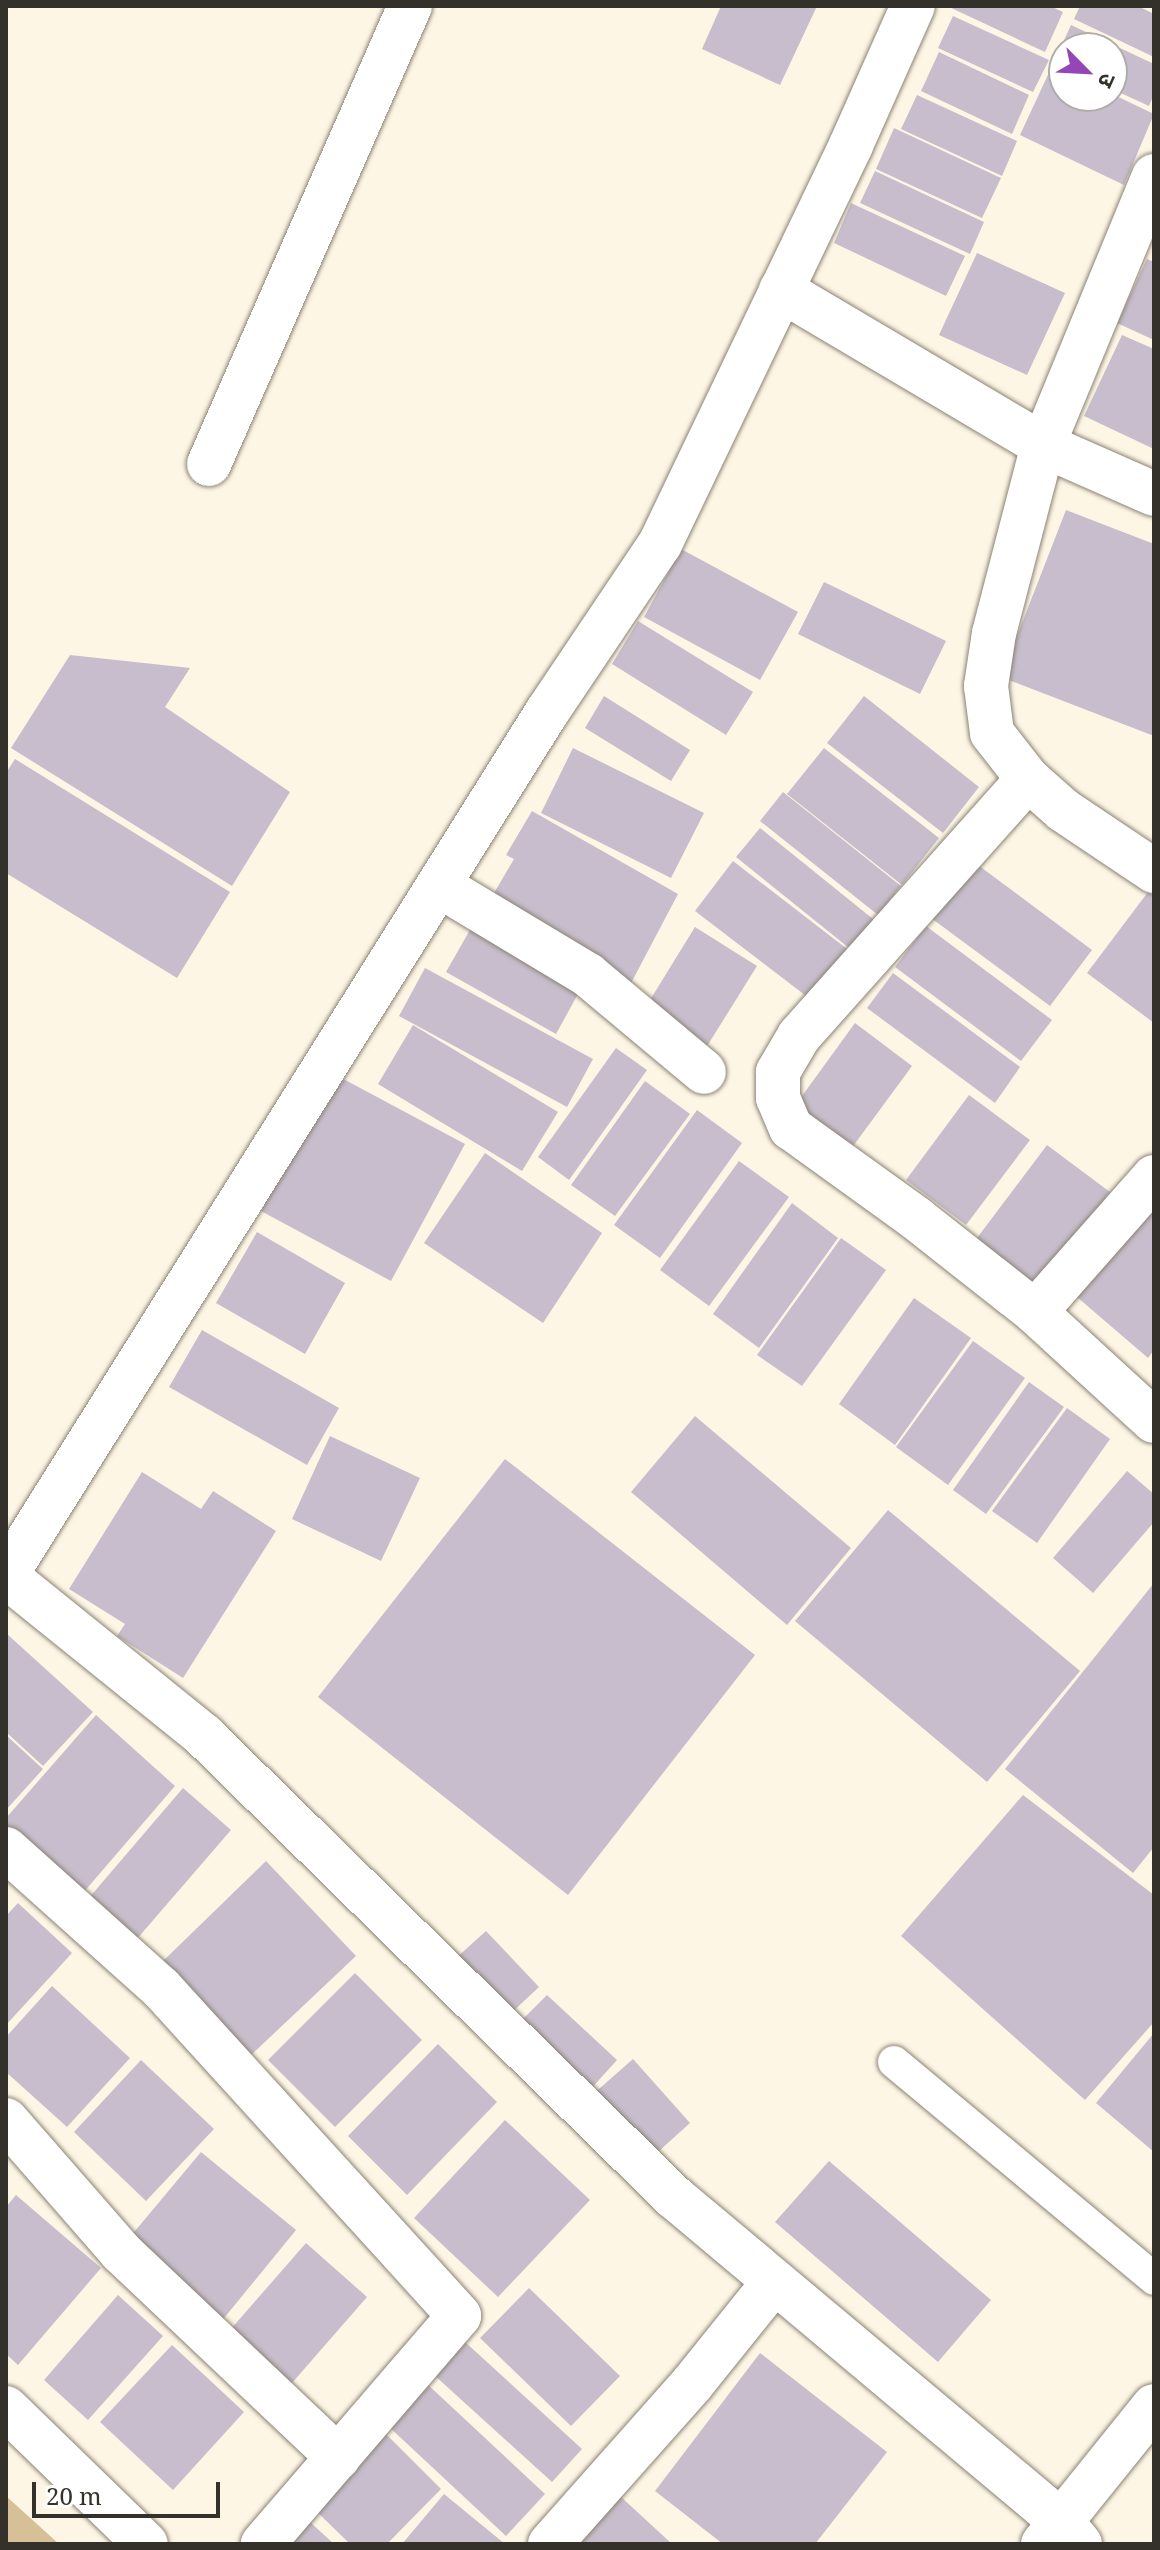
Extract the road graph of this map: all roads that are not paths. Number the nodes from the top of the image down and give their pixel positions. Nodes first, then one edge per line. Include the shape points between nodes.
1 (410, 6) edge
2 (913, 6) edge
3 (1154, 176) edge
4 (781, 290) junction
5 (1043, 445) junction
6 (209, 464) dead end
7 (1154, 494) edge
8 (1028, 779) junction
9 (1154, 871) edge
10 (440, 886) junction
11 (704, 1072) dead end
12 (1154, 1177) edge
13 (1035, 1312) junction
14 (1154, 1421) edge
15 (6, 1575) edge
16 (6, 1849) edge
17 (894, 2062) dead end
18 (6, 2120) edge
19 (1154, 2279) edge
20 (774, 2282) junction
21 (1154, 2406) edge
22 (6, 2408) edge
23 (338, 2457) junction
24 (1062, 2537) edge
25 (146, 2544) edge
26 (263, 2544) edge
27 (550, 2544) edge

1 - 6 street
2 - 4 street
3 - 5 street
4 - 5 street
4 - 10 street via 660,544 547,712
5 - 7 street
5 - 8 street via 994,633 986,686 992,733
8 - 9 street via 1063,810
8 - 13 street via 799,1036 778,1072 778,1098 791,1128
10 - 11 street via 588,975
10 - 15 street
12 - 13 street
13 - 14 street
15 - 20 street via 204,1736 674,2197
16 - 23 street via 161,1988 459,2316
17 - 19 lane
18 - 23 street via 121,2252
20 - 24 street
20 - 27 street
21 - 24 street
22 - 25 street
23 - 26 street

